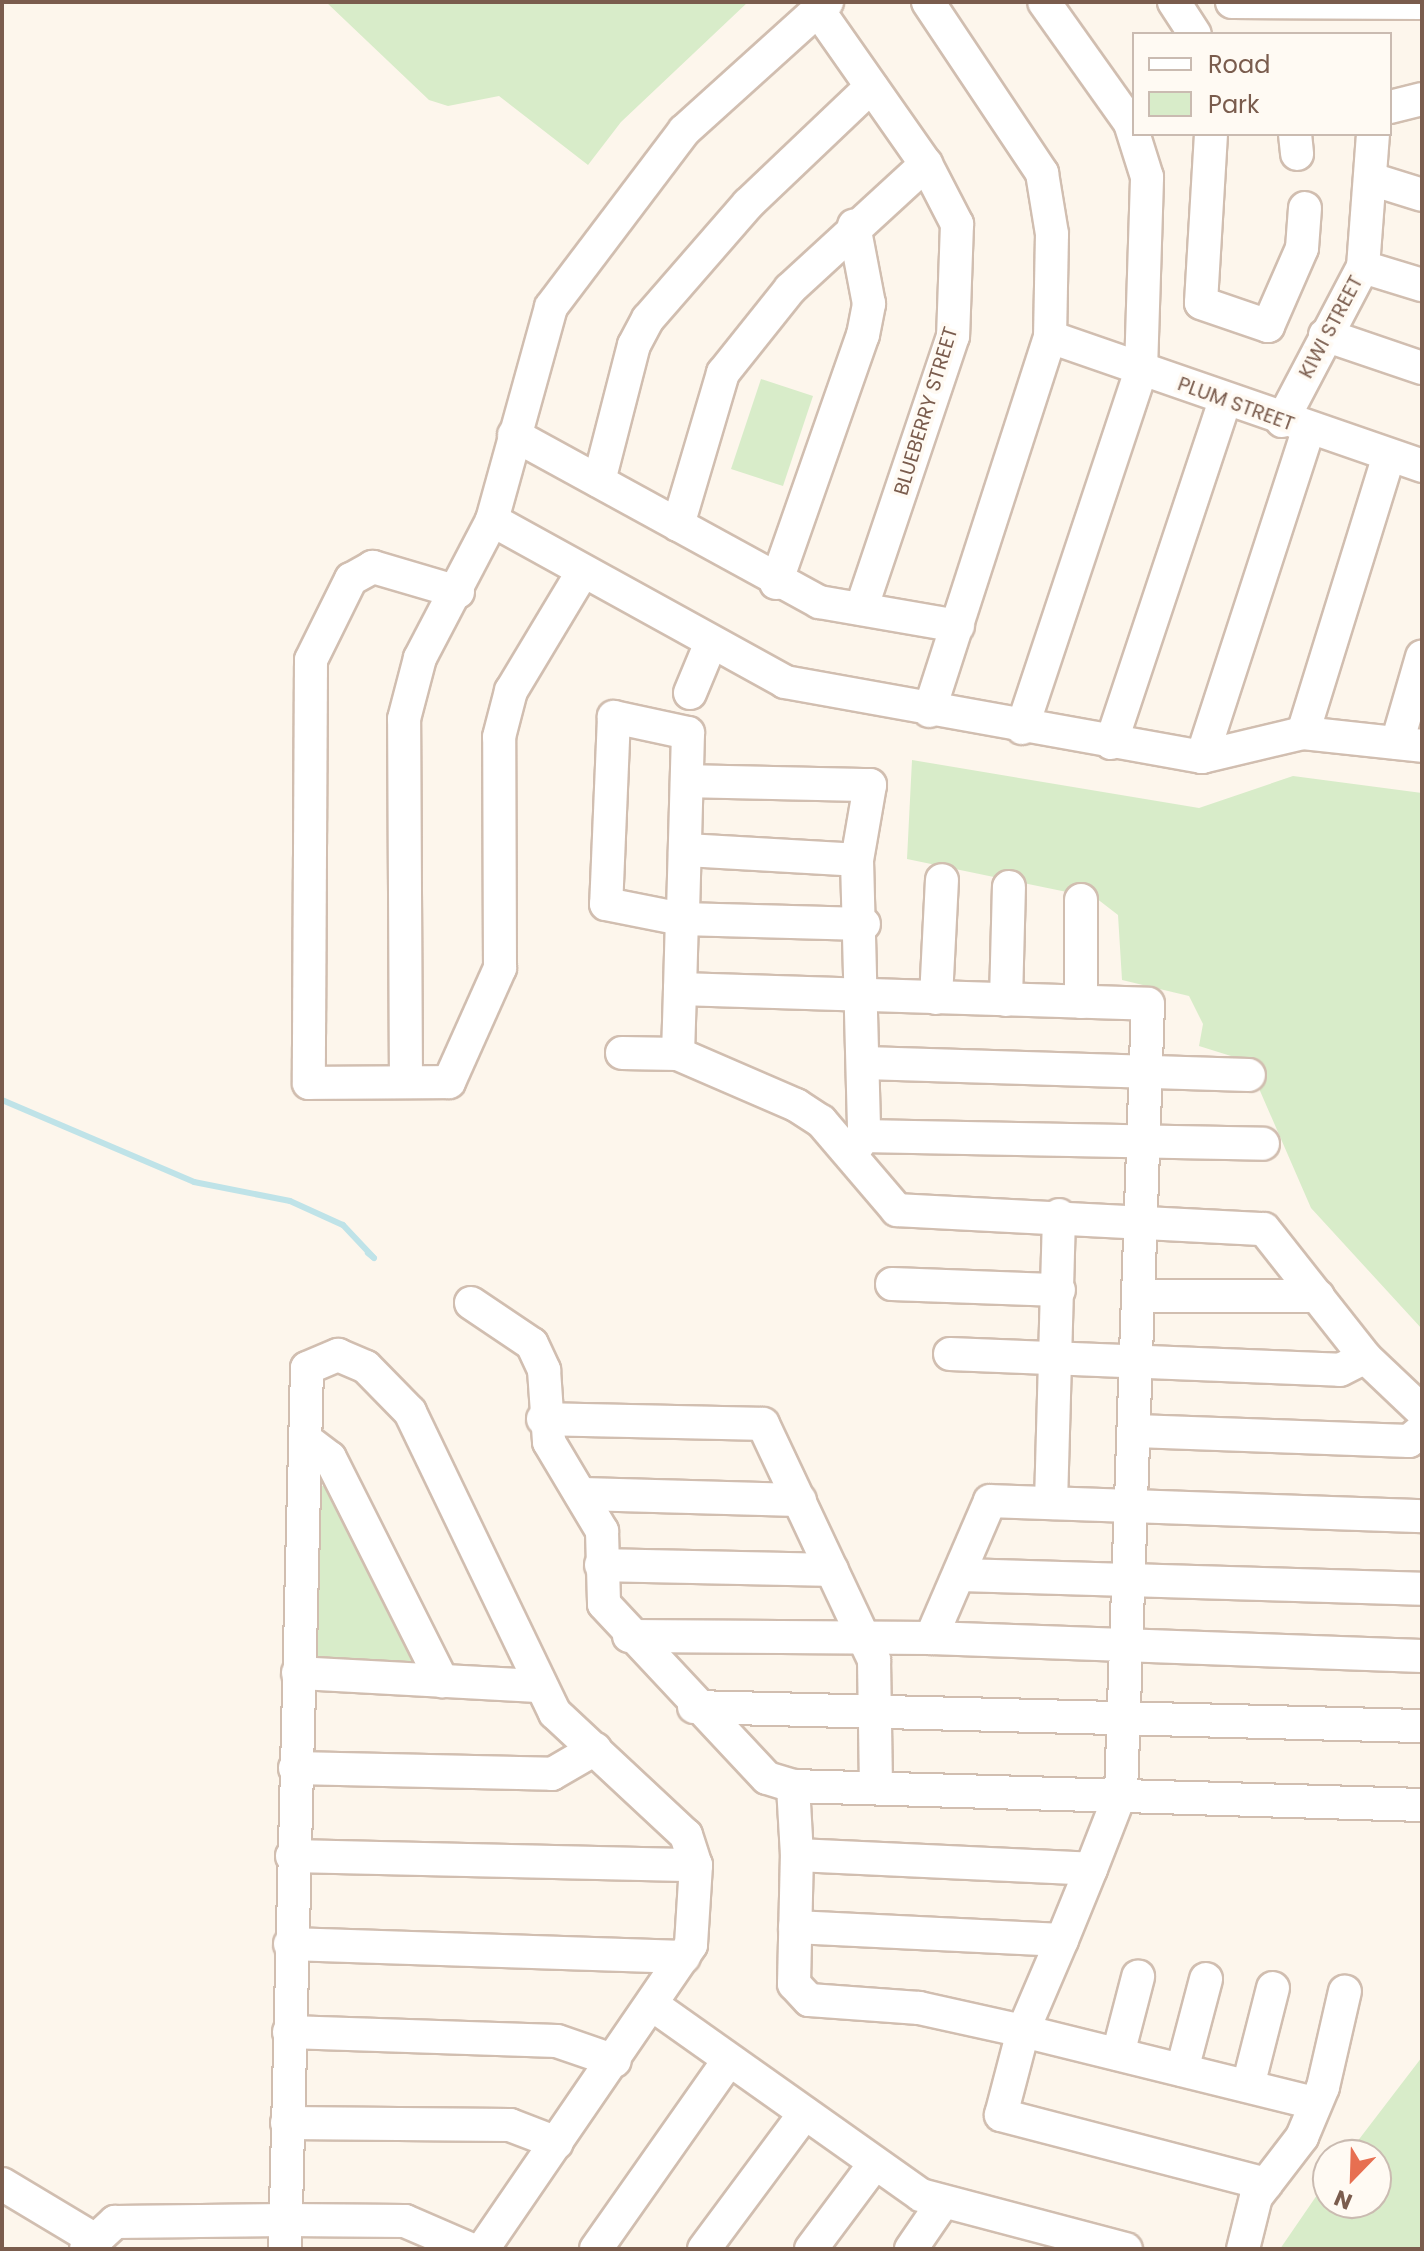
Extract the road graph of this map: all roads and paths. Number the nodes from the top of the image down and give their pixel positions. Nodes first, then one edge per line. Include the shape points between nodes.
1 (928, 2) edge
2 (1044, 2) edge
3 (1174, 2) edge
4 (1232, 2) edge
5 (1415, 3) edge
6 (823, 6) edge
7 (1194, 32) edge
8 (871, 87) junction
9 (1422, 99) edge
10 (1392, 106) edge
11 (1132, 129) edge
12 (1134, 136) edge
13 (1211, 136) edge
14 (1373, 136) edge
15 (926, 164) junction
16 (1371, 179) junction
17 (1422, 195) edge
18 (1305, 208) dead end
19 (854, 225) junction
20 (1363, 267) junction
21 (1422, 285) edge
22 (1325, 335) junction
23 (1050, 337) junction
24 (1422, 368) edge
25 (1141, 370) junction
26 (1225, 400) junction
27 (1295, 425) junction
28 (514, 435) junction
29 (1389, 456) junction
30 (1422, 466) edge
31 (599, 481) junction
32 (492, 520) junction
33 (678, 525) junction
34 (582, 573) junction
35 (776, 583) junction
36 (458, 592) junction
37 (861, 609) junction
38 (958, 626) junction
39 (710, 645) junction
40 (1422, 657) edge
41 (690, 693) dead end
42 (929, 711) junction
43 (1022, 728) junction
44 (1303, 733) junction
45 (1111, 743) junction
46 (1410, 745) edge
47 (1202, 757) junction
48 (687, 781) junction
49 (685, 850) junction
50 (857, 860) junction
51 (942, 880) dead end
52 (1009, 887) dead end
53 (1081, 900) dead end
54 (682, 919) junction
55 (864, 924) junction
56 (680, 989) junction
57 (865, 996) junction
58 (936, 998) junction
59 (1006, 1000) junction
60 (1081, 1002) junction
61 (622, 1053) dead end
62 (678, 1054) junction
63 (865, 1063) junction
64 (1249, 1075) dead end
65 (1148, 1077) junction
66 (406, 1082) junction
67 (1263, 1144) dead end
68 (1147, 1145) junction
69 (858, 1146) junction
70 (1059, 1215) junction
71 (1144, 1218) junction
72 (892, 1284) dead end
73 (1059, 1290) junction
74 (1141, 1296) junction
75 (1318, 1296) junction
76 (471, 1303) dead end
77 (950, 1354) dead end
78 (1365, 1357) junction
79 (1058, 1358) junction
80 (1139, 1361) junction
81 (1422, 1411) edge
82 (543, 1419) junction
83 (1422, 1430) edge
84 (1136, 1431) junction
85 (305, 1439) junction
86 (581, 1494) junction
87 (800, 1500) junction
88 (1051, 1503) junction
89 (1132, 1505) junction
90 (1422, 1516) edge
91 (601, 1565) junction
92 (832, 1570) junction
93 (960, 1575) junction
94 (1128, 1581) junction
95 (1422, 1589) edge
96 (629, 1636) junction
97 (931, 1638) junction
98 (865, 1639) junction
99 (1126, 1649) junction
100 (1422, 1656) edge
101 (298, 1673) junction
102 (442, 1681) junction
103 (540, 1686) junction
104 (694, 1707) junction
105 (876, 1710) junction
106 (1124, 1716) junction
107 (1422, 1726) edge
108 (595, 1749) junction
109 (295, 1768) junction
110 (793, 1786) junction
111 (876, 1786) junction
112 (1121, 1792) junction
113 (1422, 1805) edge
114 (797, 1855) junction
115 (292, 1856) junction
116 (696, 1865) junction
117 (1091, 1869) junction
118 (795, 1927) junction
119 (1062, 1940) junction
120 (290, 1944) junction
121 (684, 1957) junction
122 (1138, 1977) dead end
123 (1206, 1979) dead end
124 (1273, 1988) dead end
125 (1345, 1991) dead end
126 (654, 2006) junction
127 (1023, 2031) junction
128 (289, 2032) junction
129 (1118, 2054) junction
130 (729, 2060) junction
131 (615, 2061) junction
132 (1182, 2070) junction
133 (1248, 2086) junction
134 (1315, 2103) junction
135 (805, 2113) junction
136 (287, 2123) junction
137 (557, 2143) junction
138 (875, 2163) junction
139 (2, 2184) edge
140 (1266, 2184) junction
141 (941, 2205) junction
142 (286, 2235) edge
143 (1030, 2238) edge
144 (102, 2240) edge
145 (470, 2249) edge
146 (483, 2249) edge
147 (596, 2249) edge
148 (704, 2249) edge
149 (811, 2249) edge
150 (911, 2249) edge
151 (1126, 2249) edge
152 (1243, 2249) edge

1 - 23 street via 1042,173 1052,234
2 - 11 street
3 - 7 street
4 - 5 street
6 - 8 street, BLUEBERRY STREET
6 - 28 street via 684,131 568,276 551,307
8 - 15 street, BLUEBERRY STREET
8 - 31 street via 748,204 648,319 634,345
9 - 10 street
12 - 25 street via 1147,177
13 - 18 street via 1201,303 1268,326 1302,248
14 - 16 street, KIWI STREET
15 - 19 street
15 - 37 street, BLUEBERRY STREET via 955,209 953,336
16 - 17 street
16 - 20 street, KIWI STREET
19 - 33 street via 723,373
19 - 35 street via 869,304 863,335
20 - 21 street
20 - 22 street, KIWI STREET
22 - 24 street
22 - 27 street, KIWI STREET
23 - 25 street, PLUM STREET
23 - 38 street
25 - 26 street, PLUM STREET
25 - 43 street
26 - 27 street, PLUM STREET
26 - 45 street
27 - 29 street, PLUM STREET
27 - 47 street, KIWI STREET
28 - 31 street
28 - 32 street
29 - 30 street, PLUM STREET
29 - 44 street
31 - 33 street
32 - 34 street
32 - 36 street
33 - 35 street
34 - 39 street
34 - 66 street via 511,691 499,737 500,968 449,1082
35 - 37 street
36 - 66 street via 420,658 404,719
36 - 66 street via 373,567 351,579 311,660 309,1083
37 - 38 street
38 - 42 street
39 - 41 street
39 - 42 street via 785,682
40 - 46 street
42 - 43 street
43 - 45 street
44 - 46 street
44 - 47 street
45 - 47 street
48 - 49 street
48 - 50 street via 870,785
48 - 54 street via 688,733 614,717 606,904
49 - 50 street
49 - 54 street
50 - 55 street
51 - 58 street
52 - 59 street
53 - 60 street
54 - 55 street
54 - 56 street
55 - 57 street
56 - 57 street
56 - 62 street
57 - 58 street
57 - 63 street
58 - 59 street
59 - 60 street
60 - 65 street via 1148,1004
61 - 62 street
62 - 69 street via 796,1105
63 - 65 street
63 - 69 street
64 - 65 street
65 - 68 street
67 - 68 street
68 - 69 street
68 - 71 street
69 - 70 street via 897,1210
70 - 71 street
70 - 73 street
71 - 74 street
71 - 75 street via 1264,1229
72 - 73 street
73 - 79 street
74 - 75 street
74 - 80 street
75 - 78 street
76 - 82 street via 532,1344 544,1370
77 - 79 street
78 - 80 street via 1340,1370
78 - 81 street
79 - 80 street
79 - 88 street
80 - 84 street
82 - 86 street
82 - 87 street via 763,1424
83 - 84 street via 1409,1441
84 - 89 street
85 - 101 street
85 - 102 street via 330,1458
85 - 103 street via 307,1368 321,1357 338,1355 366,1367 393,1389
86 - 87 street
86 - 91 street via 602,1531
87 - 92 street
88 - 89 street
88 - 93 street via 983,1505
89 - 90 street
89 - 94 street
91 - 92 street
91 - 96 street via 604,1604
92 - 98 street
93 - 94 street
93 - 97 street
94 - 95 street
94 - 99 street
96 - 98 street
96 - 104 street
97 - 98 street
97 - 99 street
98 - 105 street via 874,1660
99 - 100 street
99 - 106 street
101 - 102 street
101 - 109 street
102 - 103 street
103 - 108 street via 555,1713
104 - 105 street
104 - 110 street via 767,1778
105 - 106 street
105 - 111 street
106 - 107 street
106 - 112 street
108 - 109 street via 552,1774
108 - 116 street via 686,1835
109 - 115 street
110 - 111 street
110 - 114 street
111 - 112 street
112 - 113 street
112 - 117 street
114 - 117 street
114 - 118 street
115 - 116 street
115 - 120 street
116 - 121 street via 691,1945
117 - 119 street
118 - 119 street
118 - 127 street via 794,1984 809,2000 919,2008
119 - 127 street
120 - 121 street
120 - 128 street
121 - 126 street
122 - 129 street
123 - 132 street
124 - 133 street
125 - 134 street
126 - 130 street
126 - 131 street
127 - 129 street
127 - 140 street via 1001,2115
128 - 131 street via 557,2041
128 - 136 street
129 - 132 street
130 - 135 street
130 - 147 street
131 - 137 street
132 - 133 street
133 - 134 street
134 - 140 street via 1302,2137
135 - 138 street
135 - 148 street
136 - 137 street via 510,2125
136 - 142 street
137 - 146 street
138 - 141 street
138 - 149 street
139 - 144 street
140 - 152 street
141 - 143 street
141 - 150 street
142 - 144 street
142 - 145 street via 405,2221
143 - 151 street

